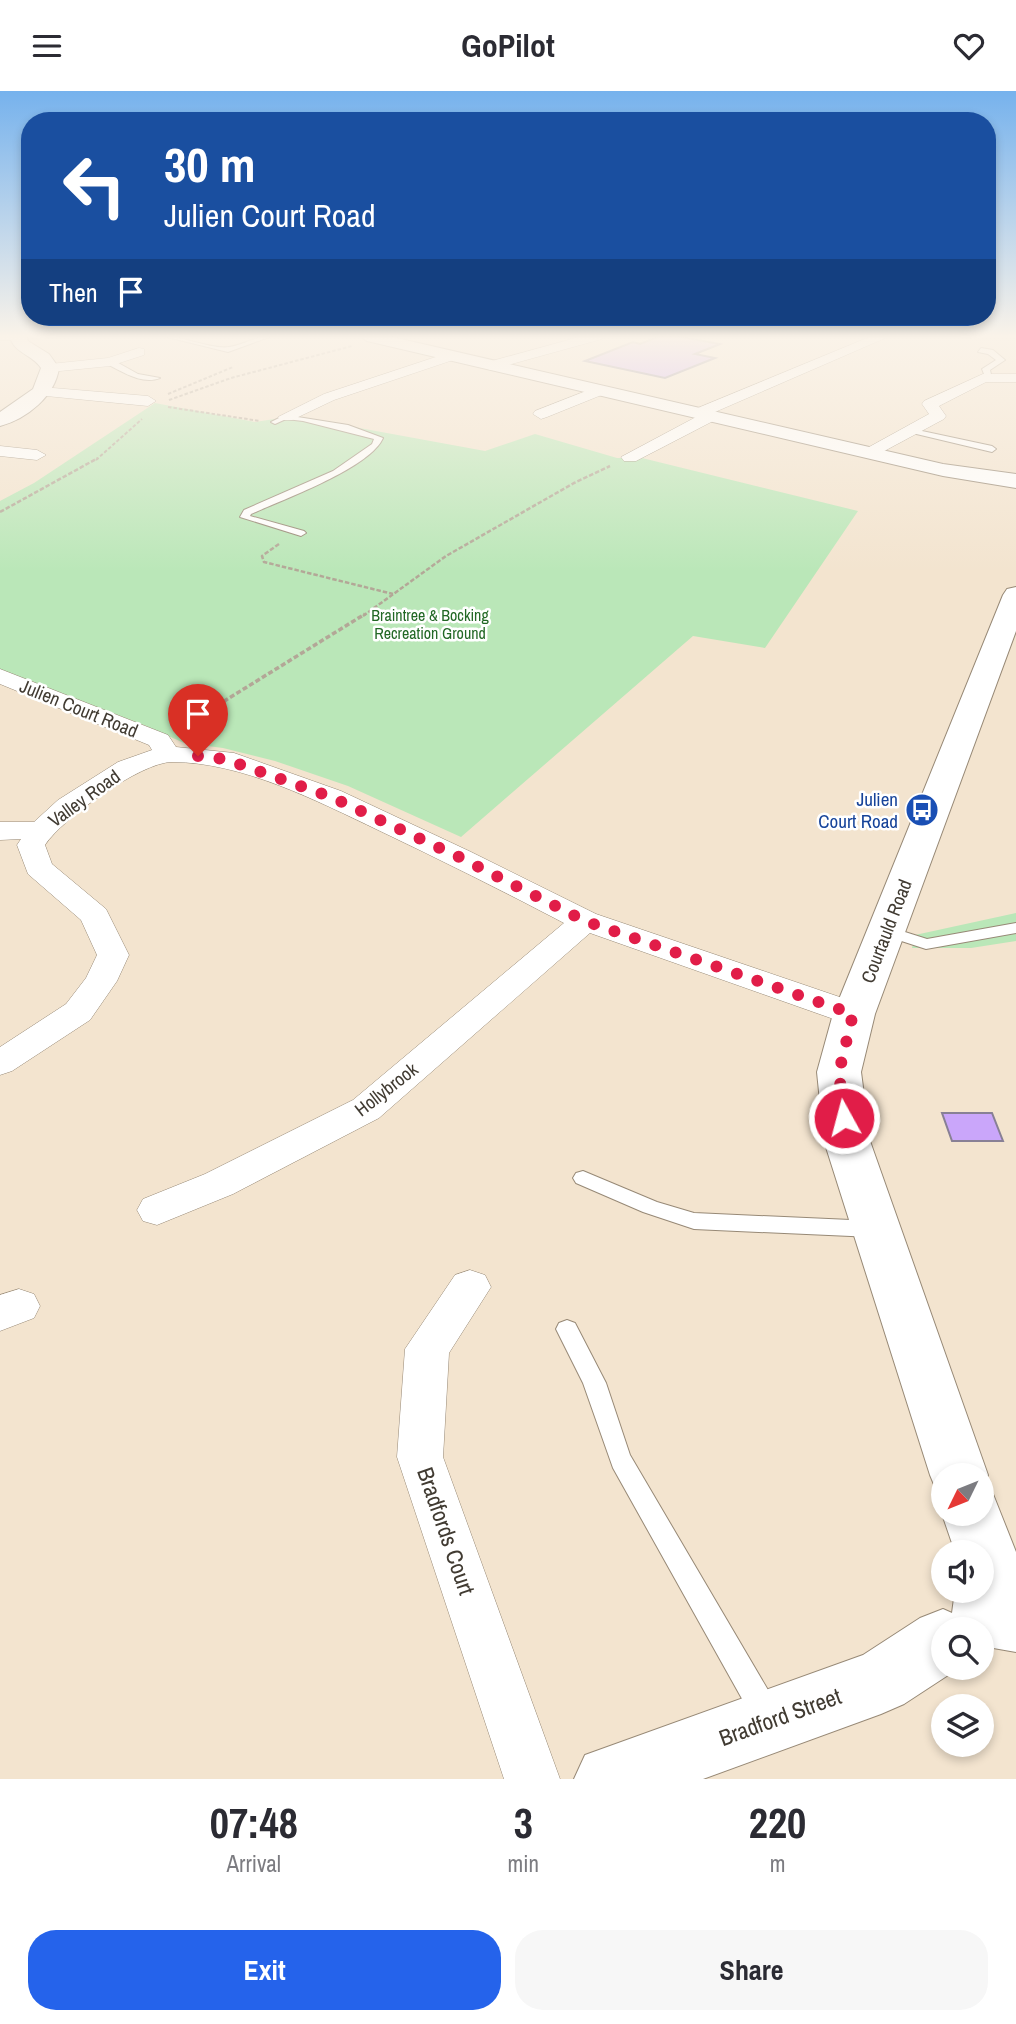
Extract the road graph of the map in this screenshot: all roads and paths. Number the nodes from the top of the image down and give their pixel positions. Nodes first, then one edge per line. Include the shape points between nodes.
1 (241, 415) edge
2 (291, 415) edge
3 (704, 415) edge
4 (708, 415) edge
5 (937, 415) edge
6 (143, 419) dead end
7 (280, 420) junction
8 (911, 430) junction
9 (992, 449) dead end
10 (0, 451) edge
11 (869, 451) junction
12 (37, 455) dead end
13 (630, 457) joint
14 (943, 470) junction
15 (1016, 481) edge
16 (1016, 490) edge
17 (0, 512) edge
18 (301, 533) joint
19 (393, 594) junction
20 (1012, 615) edge
21 (0, 676) edge
22 (163, 747) junction
23 (41, 830) junction
24 (0, 831) edge
25 (585, 921) junction
26 (1016, 928) edge
27 (886, 931) junction
28 (853, 1014) junction
29 (0, 1062) edge
30 (583, 1178) dead end
31 (157, 1210) dead end
32 (875, 1229) junction
33 (470, 1287) dead end
34 (567, 1329) dead end
35 (955, 1463) edge
36 (976, 1526) edge
37 (978, 1617) edge
38 (931, 1652) edge
39 (770, 1720) junction
40 (532, 1779) edge
41 (609, 1779) edge

1 - 7 path
2 - 7 street
3 - 13 street
4 - 11 street
5 - 8 street
6 - 17 path via 95,461
7 - 18 lane via 359,430 379,438 376,445 336,473 247,512 245,517
8 - 9 lane
8 - 11 street
10 - 12 street
11 - 14 street
13 - 19 path via 488,531
14 - 15 street
14 - 16 street
18 - 19 path via 266,551 264,562
19 - 22 path
20 - 27 street, Courtauld Road
21 - 22 street, Julien Court Road
22 - 23 street, Valley Road via 68,806
22 - 25 street, Julien Court Road via 225,759 331,797
23 - 24 street, Valley Road
23 - 29 street via 31,845 38,868 95,916 113,955 78,1012
25 - 28 street, Julien Court Road
25 - 31 street, Hollybrook via 366,1109 219,1184
26 - 27 lane via 926,944
27 - 28 street, Courtauld Road
28 - 32 street, Courtauld Road via 839,1072 847,1141
30 - 32 lane via 694,1221
32 - 35 street, Courtauld Road
33 - 40 street, Bradfords Court via 427,1349 420,1457
34 - 39 lane via 590,1373 621,1461
36 - 37 street via 990,1565
38 - 39 street, Bradford Street via 881,1681
39 - 41 street, Bradford Street

